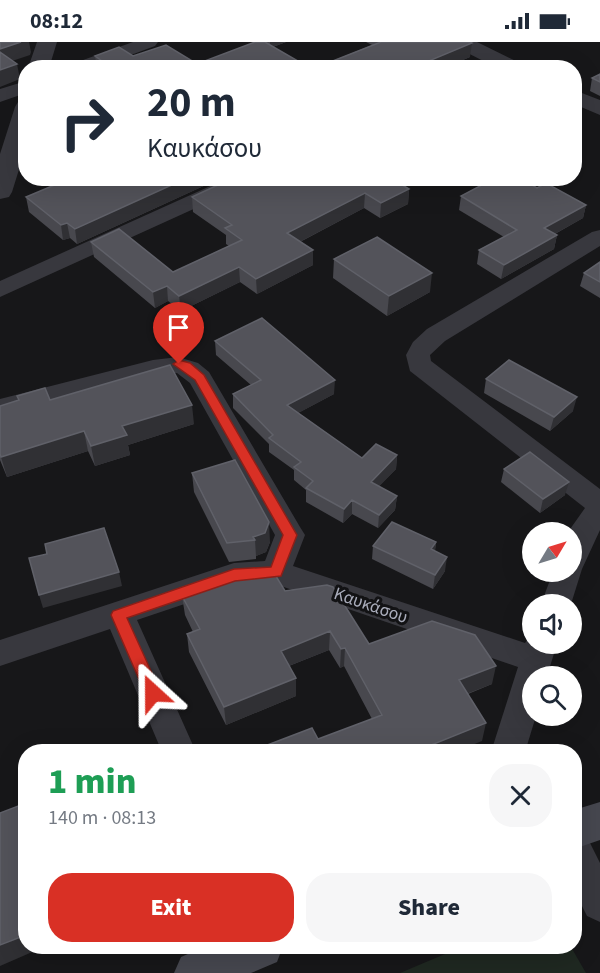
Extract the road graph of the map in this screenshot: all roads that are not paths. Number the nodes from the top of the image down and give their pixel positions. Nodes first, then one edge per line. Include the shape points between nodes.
1 (47, 42) edge
2 (149, 42) edge
3 (461, 42) edge
4 (41, 60) edge
5 (100, 60) edge
6 (492, 60) edge
7 (18, 89) edge
8 (0, 96) edge
9 (582, 100) edge
10 (600, 108) edge
11 (18, 133) edge
12 (228, 186) edge
13 (0, 192) edge
14 (600, 237) edge
15 (0, 290) edge
16 (0, 408) edge
17 (600, 504) edge
18 (600, 508) edge
19 (582, 534) edge
20 (276, 572) junction
21 (119, 615) junction
22 (522, 647) edge
23 (0, 653) edge
24 (537, 654) edge
25 (175, 744) edge
26 (510, 744) edge
27 (600, 821) edge
28 (582, 827) edge
29 (582, 866) edge
30 (600, 903) edge
31 (242, 954) edge
32 (197, 973) edge

1 - 4 street
2 - 5 street
3 - 6 street
7 - 8 street
9 - 10 street
11 - 13 street
12 - 15 street
14 - 17 street via 436,335 417,353 419,365
16 - 20 street via 159,366 186,366 200,378 290,535
18 - 19 street
20 - 21 street, Καυκάσου via 234,575
20 - 22 street, Καυκάσου
21 - 23 street, Καυκάσου
21 - 25 street
24 - 26 street
27 - 28 main road
29 - 30 street
31 - 32 main road

